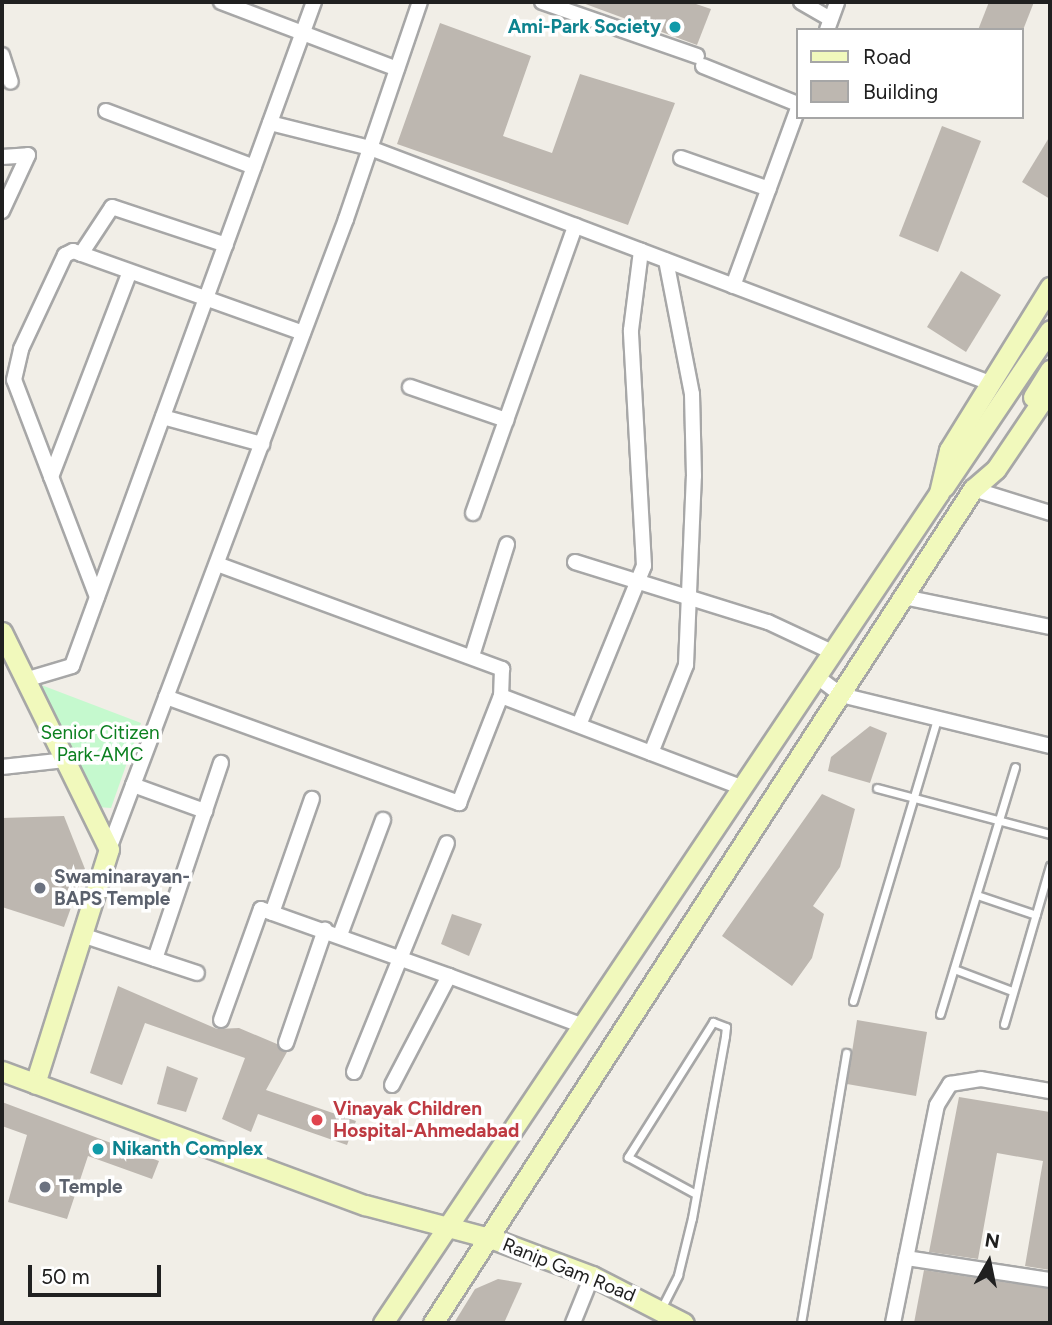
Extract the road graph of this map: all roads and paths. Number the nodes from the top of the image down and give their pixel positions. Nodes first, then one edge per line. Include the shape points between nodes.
1 (221, 2) edge
2 (314, 2) edge
3 (420, 2) edge
4 (542, 2) edge
5 (802, 2) edge
6 (837, 2) edge
7 (829, 24) edge
8 (302, 35) junction
9 (2, 55) edge
10 (397, 69) junction
11 (11, 82) dead end
12 (796, 105) edge
13 (106, 111) dead end
14 (796, 112) edge
15 (270, 123) junction
16 (370, 148) junction
17 (2, 157) edge
18 (681, 158) dead end
19 (254, 167) junction
20 (769, 189) junction
21 (2, 211) edge
22 (575, 226) junction
23 (226, 245) junction
24 (641, 251) junction
25 (81, 254) junction
26 (666, 260) junction
27 (129, 274) junction
28 (733, 286) junction
29 (1050, 288) edge
30 (207, 297) junction
31 (1050, 330) edge
32 (303, 333) junction
33 (1050, 370) edge
34 (990, 383) junction
35 (410, 387) dead end
36 (1050, 389) edge
37 (163, 417) junction
38 (506, 420) junction
39 (262, 444) junction
40 (51, 477) junction
41 (973, 489) junction
42 (939, 493) junction
43 (473, 513) dead end
44 (1050, 513) edge
45 (507, 544) dead end
46 (575, 562) dead end
47 (217, 564) junction
48 (637, 581) junction
49 (97, 597) junction
50 (904, 597) junction
51 (688, 602) junction
52 (1050, 627) edge
53 (2, 632) edge
54 (832, 652) junction
55 (472, 656) junction
56 (816, 676) junction
57 (25, 680) junction
58 (841, 695) junction
59 (501, 696) junction
60 (166, 697) junction
61 (938, 718) junction
62 (579, 725) junction
63 (1050, 746) edge
64 (651, 753) junction
65 (65, 760) junction
66 (221, 763) dead end
67 (1015, 766) dead end
68 (2, 767) edge
69 (133, 785) junction
70 (740, 787) junction
71 (877, 788) dead end
72 (916, 798) junction
73 (312, 799) dead end
74 (205, 811) junction
75 (383, 820) dead end
76 (1000, 820) junction
77 (1050, 834) edge
78 (446, 844) dead end
79 (109, 849) junction
80 (1050, 866) edge
81 (977, 895) junction
82 (272, 912) junction
83 (1036, 915) junction
84 (332, 933) junction
85 (82, 935) junction
86 (403, 958) junction
87 (155, 959) junction
88 (954, 969) junction
89 (197, 973) dead end
90 (449, 976) junction
91 (1012, 991) junction
92 (853, 1001) dead end
93 (940, 1014) dead end
94 (221, 1020) dead end
95 (1004, 1024) dead end
96 (581, 1025) junction
97 (286, 1043) dead end
98 (846, 1053) dead end
99 (2, 1071) edge
100 (354, 1072) dead end
101 (35, 1084) junction
102 (392, 1085) dead end
103 (1050, 1091) edge
104 (696, 1194) junction
105 (451, 1225) junction
106 (493, 1239) junction
107 (906, 1258) junction
108 (592, 1276) junction
109 (1050, 1280) edge
110 (661, 1309) junction
111 (383, 1323) edge
112 (433, 1323) edge
113 (573, 1323) edge
114 (684, 1323) edge
115 (801, 1323) edge
116 (893, 1323) edge

1 - 8 street
2 - 8 street
3 - 10 street
4 - 12 street via 700,61
5 - 7 street
6 - 7 street
8 - 10 street
8 - 15 street
9 - 11 street
10 - 16 street
13 - 19 street
14 - 20 street
15 - 16 street
15 - 19 street
16 - 22 street
16 - 32 street
17 - 21 street via 27,155
18 - 20 street
19 - 23 street
20 - 28 street
22 - 24 street
22 - 38 street
23 - 25 street via 112,207
23 - 30 street
24 - 26 street
24 - 48 street via 631,330 644,566
25 - 27 street
25 - 40 street via 65,255 14,365
26 - 28 street
26 - 51 street via 692,394
27 - 30 street
27 - 40 street
28 - 34 street
29 - 34 main road
30 - 32 street
30 - 37 street
31 - 42 main road
32 - 39 street
33 - 41 main road
34 - 42 main road via 949,450
35 - 38 street
36 - 41 main road via 996,469
37 - 39 street
37 - 49 street
38 - 43 street
39 - 47 street
40 - 49 street
41 - 44 street
41 - 50 main road
42 - 54 main road
45 - 55 street
46 - 48 street
47 - 55 street
47 - 60 street
48 - 51 street
48 - 62 street
49 - 57 street via 72,666
50 - 52 street
50 - 58 main road
51 - 54 street via 768,622
51 - 64 street via 686,665
53 - 57 main road
54 - 56 main road
55 - 59 street via 502,669
56 - 58 street
56 - 70 main road
57 - 65 main road
58 - 61 street
58 - 106 main road
59 - 60 street via 459,803
59 - 62 street
60 - 69 street
61 - 63 street
61 - 72 lane
62 - 64 street
64 - 70 street
65 - 68 street
65 - 79 main road
66 - 74 street
67 - 76 lane
69 - 74 street
69 - 79 street
70 - 96 main road
71 - 72 lane
72 - 76 lane
72 - 92 lane
73 - 82 street
74 - 87 street
75 - 84 street
76 - 77 lane
76 - 81 lane
78 - 86 street
79 - 85 main road
80 - 83 lane
81 - 83 lane
81 - 88 lane
82 - 84 street
82 - 94 street via 261,909
83 - 91 lane
84 - 86 street
84 - 97 street
85 - 87 street
85 - 101 main road
86 - 90 street
86 - 100 street
87 - 89 street
88 - 91 lane
88 - 93 lane
90 - 96 street
90 - 102 street
91 - 95 lane
96 - 105 main road
98 - 115 lane
99 - 101 main road, Ranip Gam Road
101 - 105 main road, Ranip Gam Road via 365,1205
103 - 107 street via 981,1080 950,1084 937,1105
104 - 104 lane via 628,1157 713,1022 726,1027
104 - 110 lane via 678,1275
105 - 106 main road, Ranip Gam Road
105 - 111 main road
106 - 108 main road, Ranip Gam Road
106 - 112 main road
107 - 109 street
107 - 116 street
108 - 110 main road, Ranip Gam Road
108 - 113 street
110 - 114 main road, Ranip Gam Road

